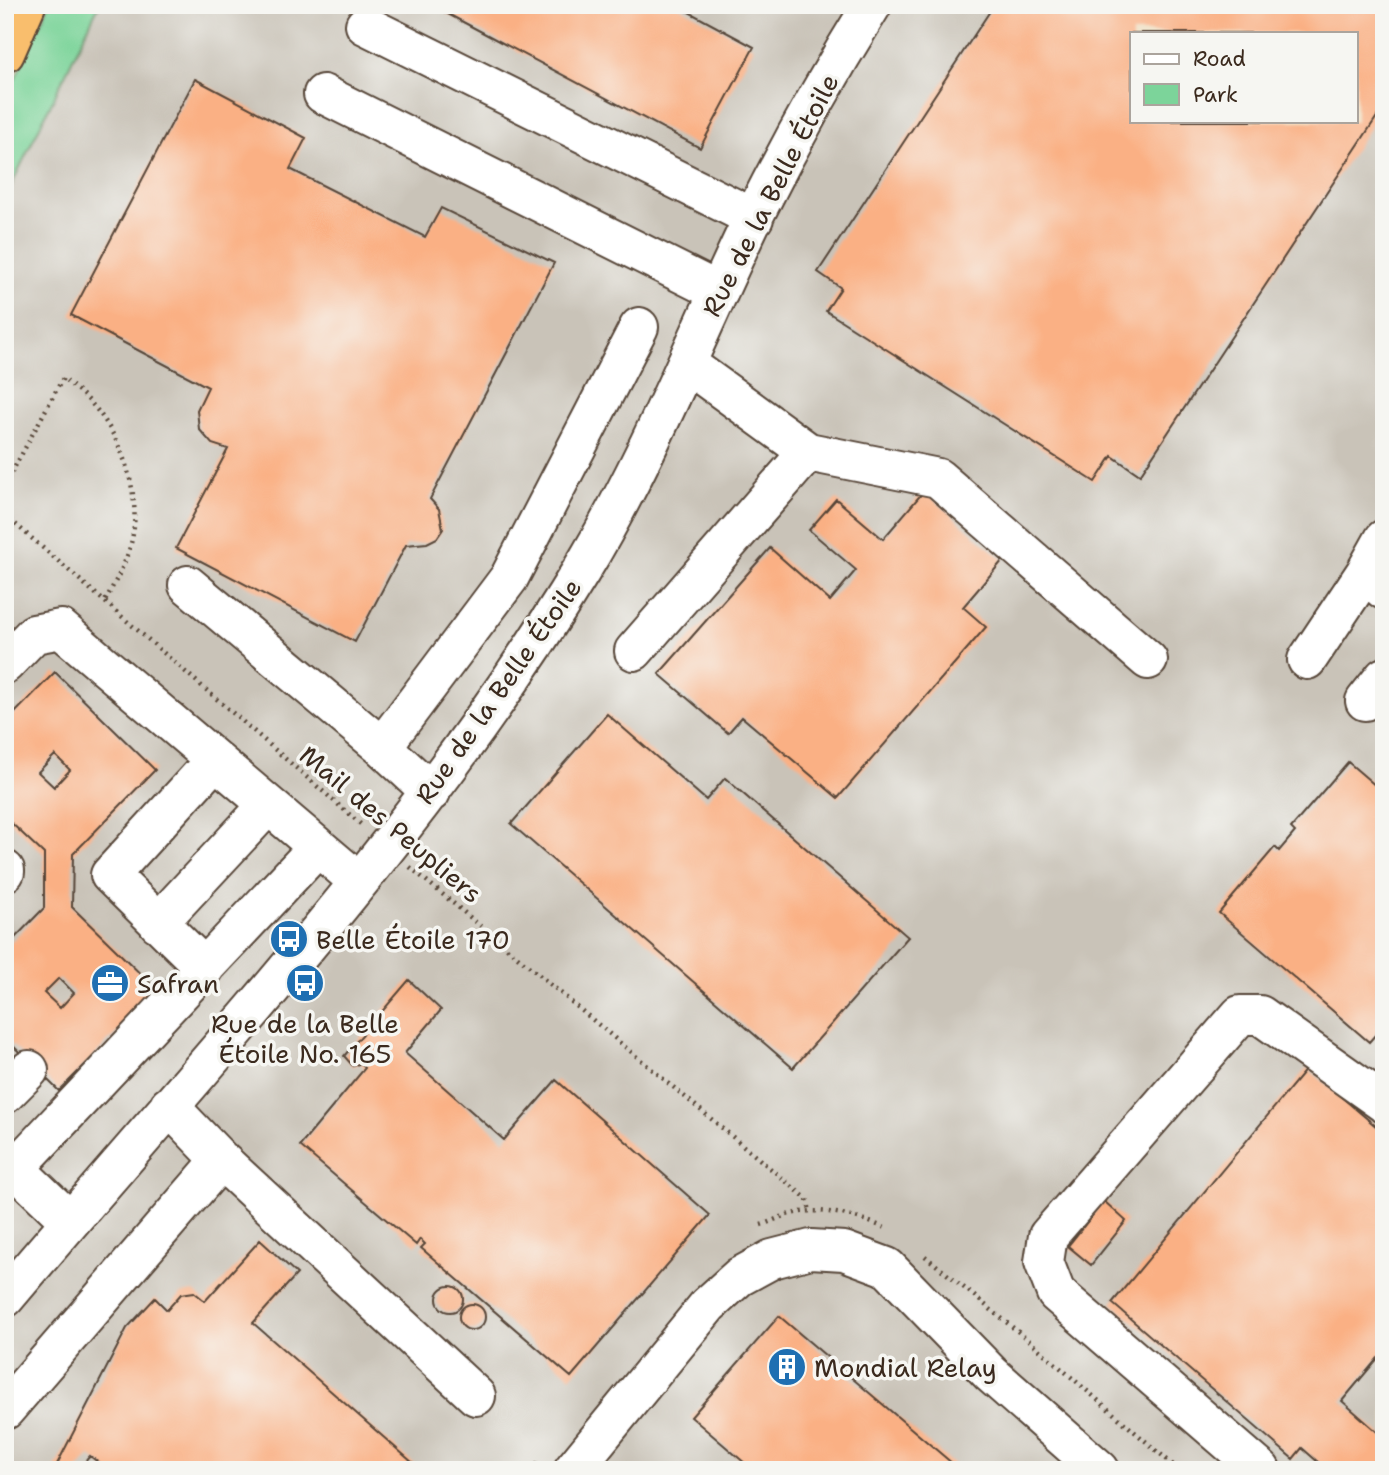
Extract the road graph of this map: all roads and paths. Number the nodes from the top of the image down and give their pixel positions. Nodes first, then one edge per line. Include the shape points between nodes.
1 (26, 5) edge
2 (868, 6) edge
3 (365, 25) dead end
4 (5, 53) edge
5 (323, 94) dead end
6 (754, 218) junction
7 (719, 292) junction
8 (639, 327) dead end
9 (687, 364) junction
10 (808, 452) junction
11 (5, 485) edge
12 (5, 515) edge
13 (1384, 539) edge
14 (1374, 581) edge
15 (188, 585) dead end
16 (104, 603) junction
17 (634, 651) dead end
18 (1148, 660) dead end
19 (1307, 660) dead end
20 (5, 664) edge
21 (382, 747) junction
22 (215, 760) junction
23 (431, 792) junction
24 (268, 805) junction
25 (318, 847) junction
26 (386, 847) junction
27 (358, 881) junction
28 (159, 923) junction
29 (205, 968) junction
30 (1384, 1103) edge
31 (169, 1106) junction
32 (221, 1160) junction
33 (9, 1169) edge
34 (810, 1211) junction
35 (70, 1221) junction
36 (755, 1228) dead end
37 (890, 1230) dead end
38 (921, 1252) dead end
39 (5, 1297) edge
40 (476, 1396) dead end
41 (5, 1410) edge
42 (557, 1464) edge
43 (533, 1470) edge
44 (1100, 1470) edge
45 (1179, 1470) edge
46 (1261, 1470) edge

1 - 4 highway
2 - 6 street, Rue de la Belle Étoile
3 - 6 street
5 - 7 street
6 - 7 street, Rue de la Belle Étoile
7 - 9 street, Rue de la Belle Étoile
8 - 21 street via 509,578
9 - 10 street
9 - 23 street, Rue de la Belle Étoile via 584,566 524,663
10 - 17 street
10 - 18 street via 938,478
11 - 16 path via 63,378 92,404 114,436 128,469 134,502 133,537
12 - 16 path, Mail des Peupliers
13 - 14 street
14 - 19 street
15 - 21 street
16 - 26 path, Mail des Peupliers
20 - 22 street via 34,634 61,629
21 - 23 street
22 - 24 street
22 - 28 street via 110,875
23 - 26 street, Rue de la Belle Étoile
24 - 25 street
24 - 28 street
25 - 27 street
25 - 29 street
26 - 27 street, Rue de la Belle Étoile
26 - 34 path, Mail des Peupliers via 807,1199
27 - 31 street, Rue de la Belle Étoile
28 - 29 street
29 - 33 street
30 - 46 street via 1260,1015 1240,1015 1048,1236 1044,1262 1056,1293
31 - 32 street
31 - 35 street, Rue de la Belle Étoile
32 - 40 street
32 - 41 street
33 - 35 street
34 - 36 path
34 - 37 path via 869,1220
35 - 39 street, Rue de la Belle Étoile
38 - 45 path
42 - 43 path
42 - 44 street via 740,1278 772,1259 811,1249 844,1251 887,1267 991,1374

